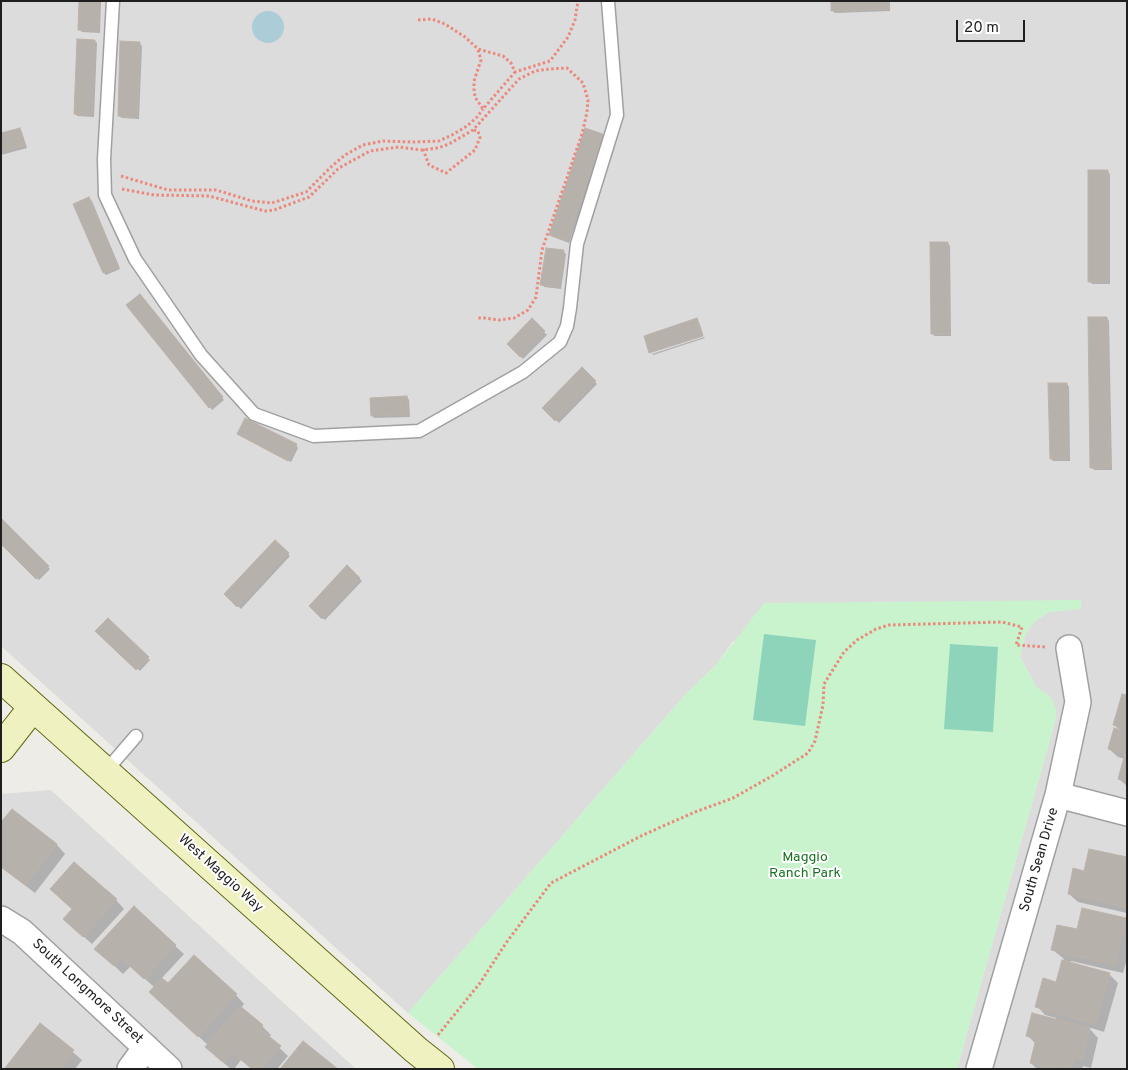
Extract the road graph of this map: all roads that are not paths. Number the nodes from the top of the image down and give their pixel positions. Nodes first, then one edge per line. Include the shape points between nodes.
1 (113, 1) edge
2 (608, 1) edge
3 (1069, 648) road end
4 (1, 678) edge
5 (33, 707) junction
6 (136, 736) dead end
7 (1, 748) edge
8 (105, 772) junction
9 (1058, 795) junction
10 (1127, 813) edge
11 (1, 919) edge
12 (146, 1047) junction
13 (130, 1069) edge
14 (169, 1069) edge
15 (440, 1069) edge
16 (979, 1069) edge

1 - 2 lane via 105,195 135,259 202,355 254,414 314,436 419,430 523,372 560,342 567,326 577,244 617,116
3 - 9 street, South Sean Drive via 1078,702
4 - 5 street, West Maggio Way
5 - 7 street
5 - 8 street, West Maggio Way
6 - 8 lane
8 - 15 street, West Maggio Way
9 - 10 street
9 - 16 street, South Sean Drive
11 - 12 street, South Longmore Street via 22,932
12 - 13 street
12 - 14 street, South Longmore Street

